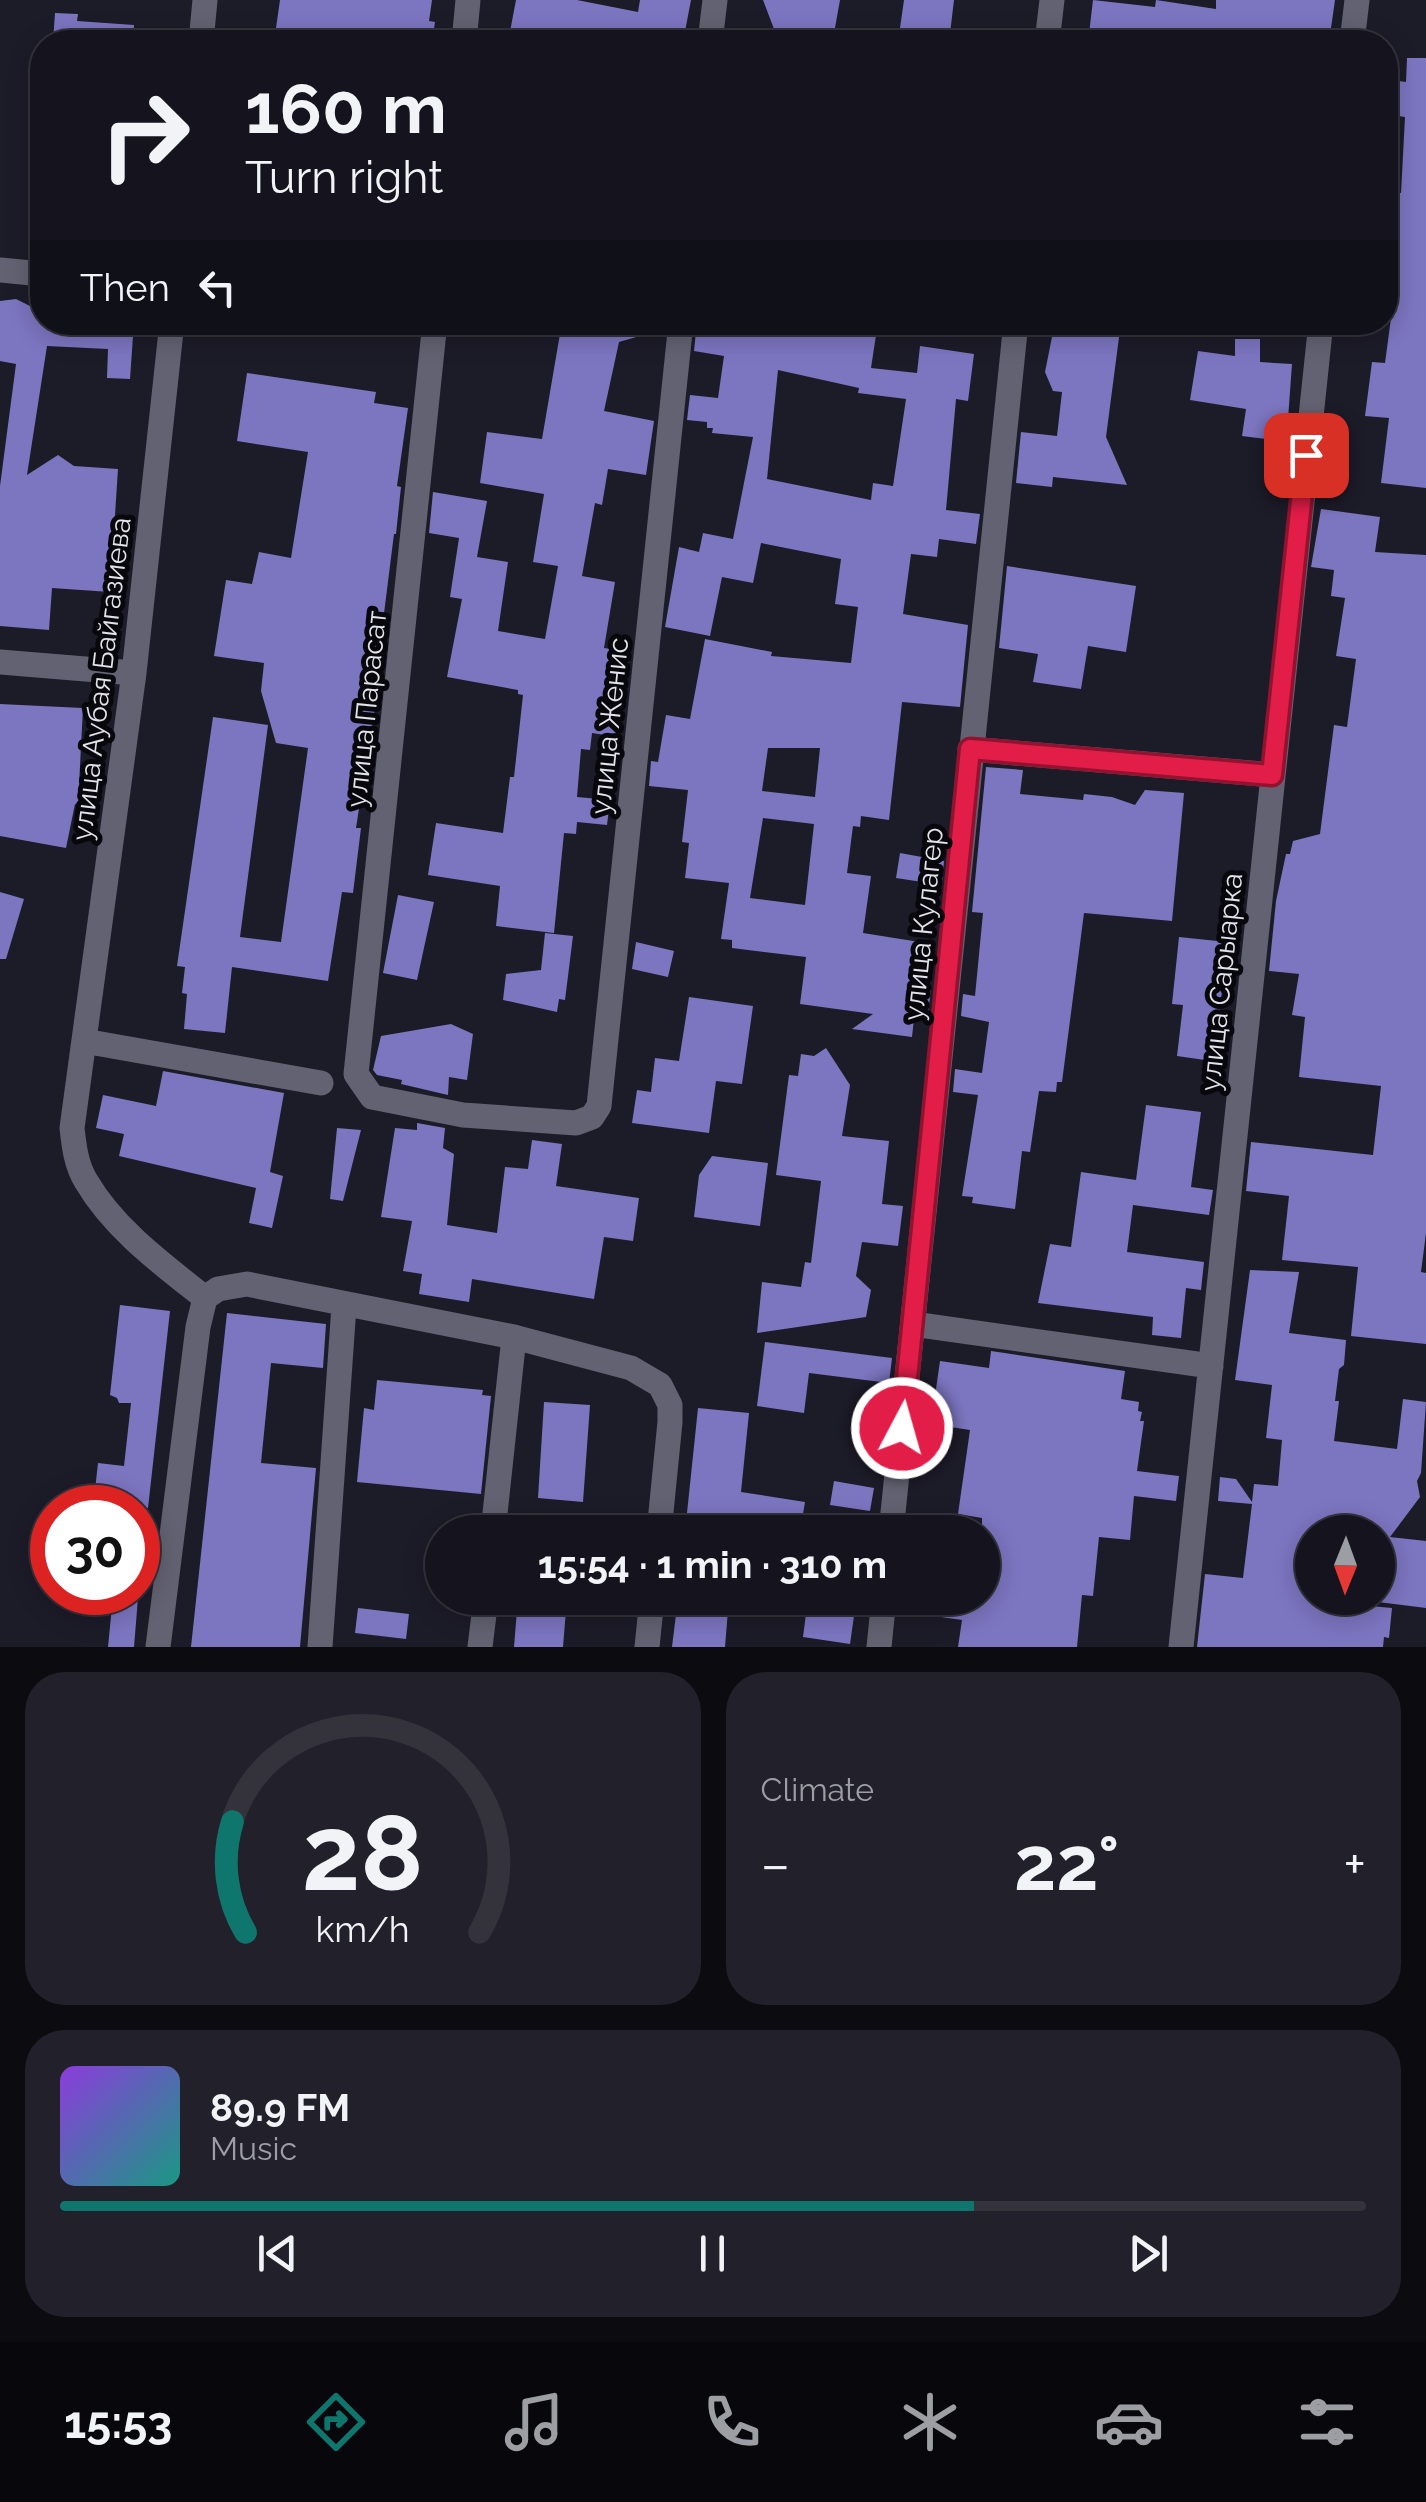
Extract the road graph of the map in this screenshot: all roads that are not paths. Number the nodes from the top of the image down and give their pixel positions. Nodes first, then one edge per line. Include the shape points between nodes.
1 (206, 0) edge
2 (468, 0) edge
3 (715, 0) edge
4 (1052, 0) edge
5 (1356, 0) edge
6 (202, 30) edge
7 (465, 30) edge
8 (711, 30) edge
9 (1048, 30) edge
10 (1353, 30) edge
11 (0, 270) edge
12 (30, 273) edge
13 (171, 335) edge
14 (435, 335) edge
15 (680, 335) edge
16 (1015, 335) edge
17 (1319, 335) edge
18 (0, 662) edge
19 (134, 672) junction
20 (970, 749) junction
21 (1272, 775) junction
22 (84, 1042) junction
23 (321, 1083) dead end
24 (576, 1123) joint
25 (205, 1298) junction
26 (344, 1306) junction
27 (913, 1324) junction
28 (514, 1337) junction
29 (1211, 1366) junction
30 (495, 1515) edge
31 (661, 1515) edge
32 (893, 1515) edge
33 (484, 1615) edge
34 (650, 1615) edge
35 (882, 1615) edge
36 (158, 1647) edge
37 (320, 1647) edge
38 (480, 1647) edge
39 (647, 1647) edge
40 (879, 1647) edge
41 (1181, 1647) edge

1 - 6 street
2 - 7 street
3 - 8 street
4 - 9 street
5 - 10 street
11 - 12 street
13 - 19 street, улица Аубая Байгазиева
14 - 24 street, улица Парасат via 356,1074 372,1097 463,1115
15 - 24 street, улица Женис via 599,1106
16 - 20 street, улица Кулагер
17 - 21 street, улица Сарыарка
18 - 19 street
19 - 22 street, улица Аубая Байгазиева
20 - 21 street
20 - 27 street, улица Кулагер
21 - 29 street, улица Сарыарка
22 - 23 street
22 - 25 street, улица Аубая Байгазиева via 72,1128 85,1180 131,1236
25 - 26 street via 247,1284
25 - 36 street
26 - 28 street
26 - 37 street
27 - 29 street
27 - 32 street, улица Кулагер
28 - 30 street
28 - 31 street via 631,1368 660,1386 670,1405
29 - 41 street, улица Сарыарка
33 - 38 street
34 - 39 street
35 - 40 street

